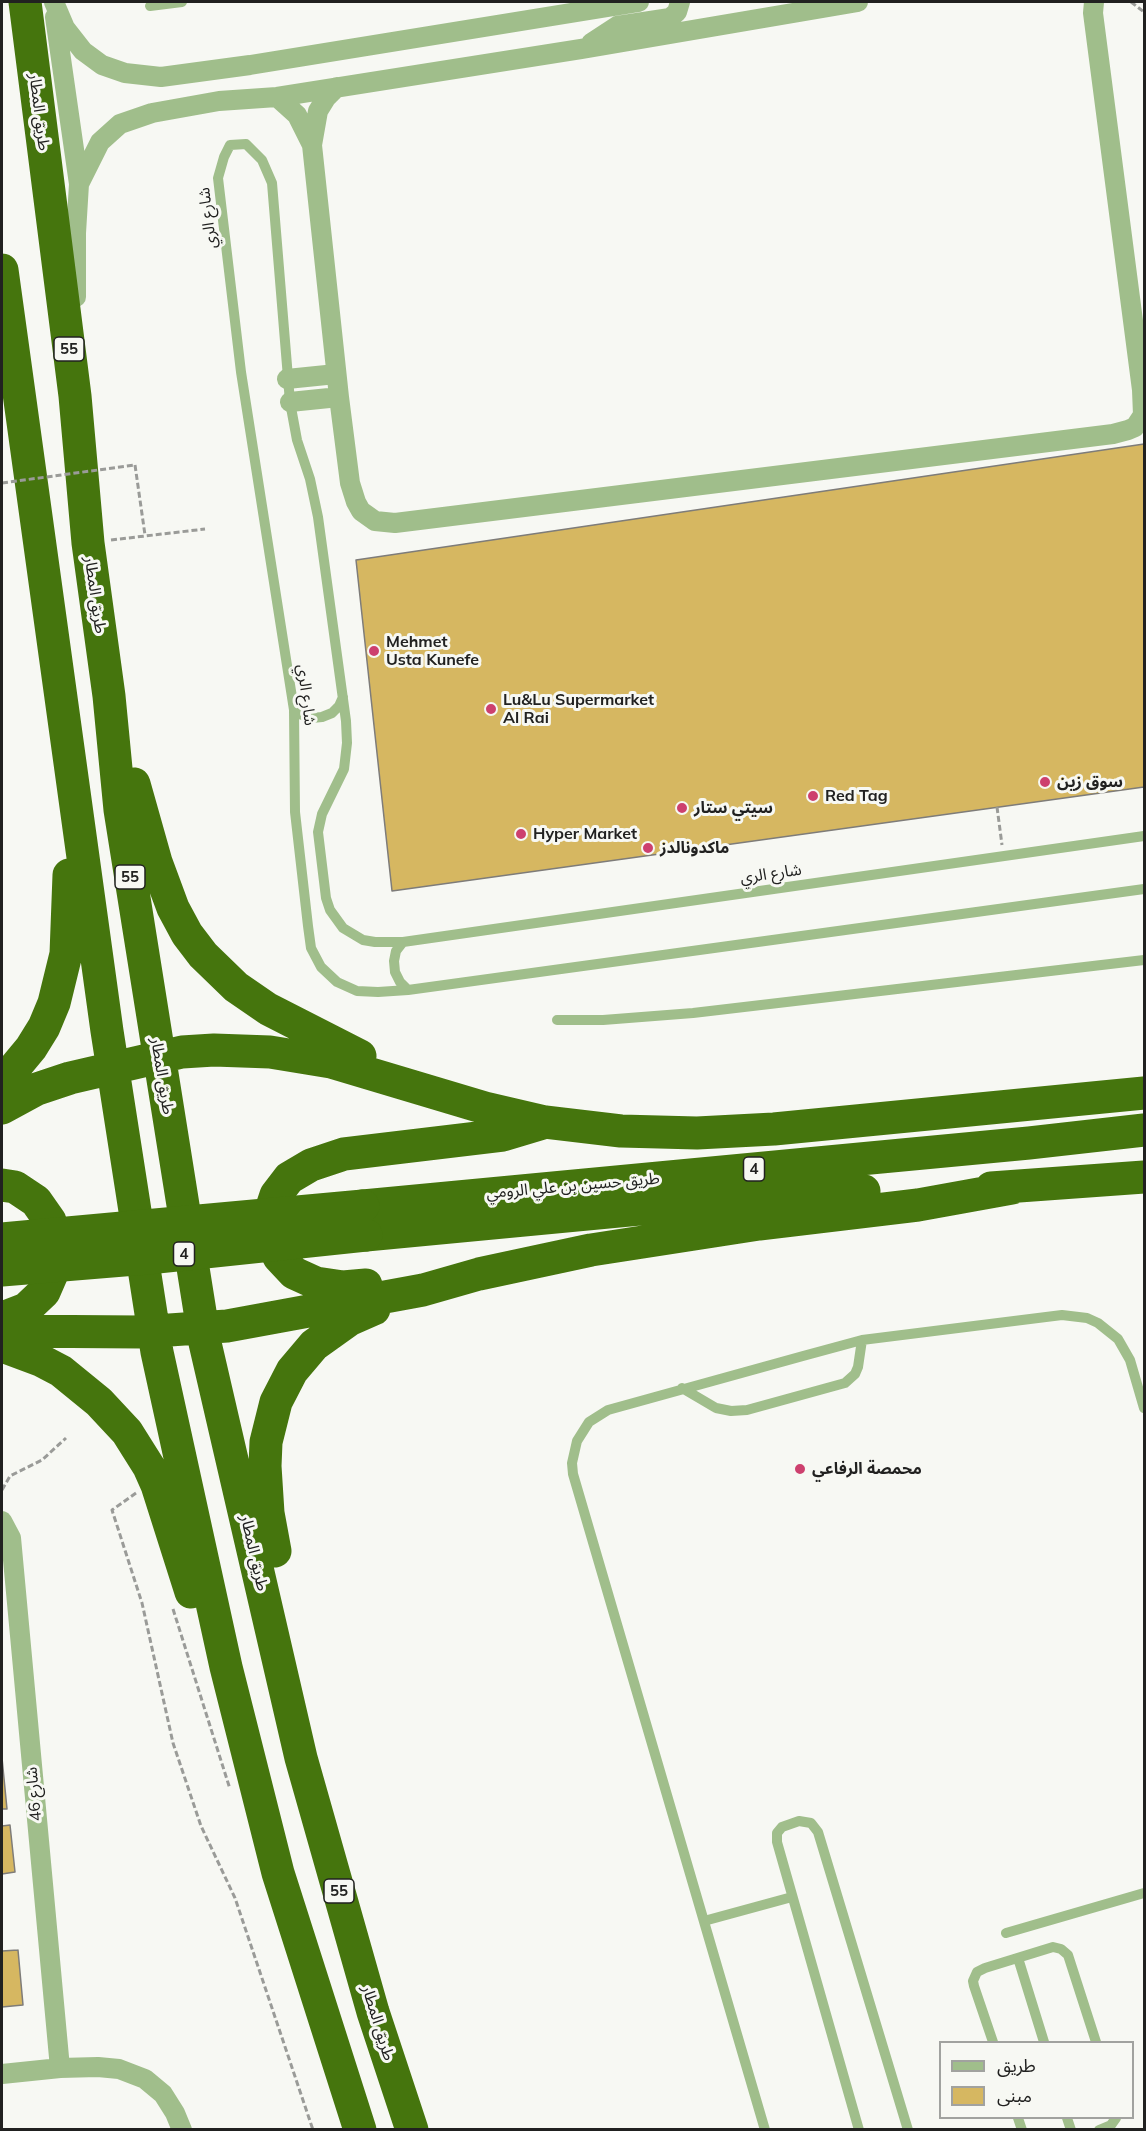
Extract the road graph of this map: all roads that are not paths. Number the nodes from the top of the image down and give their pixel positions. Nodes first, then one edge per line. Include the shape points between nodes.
1 (25, 2) edge
2 (53, 2) edge
3 (182, 2) edge
4 (639, 2) edge
5 (680, 2) edge
6 (858, 2) edge
7 (1094, 2) edge
8 (150, 6) dead end
9 (581, 49) junction
10 (306, 55) junction
11 (337, 87) junction
12 (277, 97) junction
13 (229, 100) junction
14 (312, 146) junction
15 (79, 184) junction
16 (2, 270) edge
17 (336, 374) junction
18 (287, 379) junction
19 (75, 396) junction
20 (339, 397) junction
21 (290, 402) junction
22 (109, 696) junction
23 (343, 697) junction
24 (294, 710) junction
25 (71, 774) junction
26 (1144, 836) edge
27 (1144, 889) edge
28 (403, 942) junction
29 (1144, 960) edge
30 (408, 990) junction
31 (558, 1020) dead end
32 (159, 1057) junction
33 (113, 1067) junction
34 (2, 1083) edge
35 (429, 1090) junction
36 (1144, 1094) edge
37 (2, 1108) edge
38 (545, 1122) junction
39 (1144, 1130) edge
40 (1144, 1177) edge
41 (2, 1185) edge
42 (1012, 1188) junction
43 (364, 1221) junction
44 (2, 1239) edge
45 (2, 1270) edge
46 (423, 1290) junction
47 (2, 1318) edge
48 (203, 1329) junction
49 (2, 1331) edge
50 (153, 1331) junction
51 (862, 1341) junction
52 (2, 1346) edge
53 (682, 1388) junction
54 (1144, 1408) edge
55 (2, 1521) edge
56 (277, 1650) junction
57 (226, 1667) junction
58 (1144, 1893) edge
59 (792, 1897) junction
60 (704, 1921) junction
61 (1006, 1933) dead end
62 (1018, 1958) junction
63 (992, 2041) edge
64 (1043, 2041) edge
65 (1095, 2041) edge
66 (60, 2068) junction
67 (2, 2074) edge
68 (1115, 2119) edge
69 (182, 2130) edge
70 (360, 2130) edge
71 (412, 2130) edge
72 (765, 2130) edge
73 (859, 2130) edge
74 (908, 2130) edge
75 (1099, 2130) edge

1 - 19 highway, طريق المطار / 55
2 - 10 street via 65,28 83,51 102,65 125,73 161,77
2 - 15 street
3 - 8 lane
4 - 10 street
5 - 9 street via 670,18 617,27
6 - 9 street
7 - 20 street via 1142,390 1143,415 1128,430 385,523 361,511 352,494
9 - 11 street
10 - 13 street via 268,71 227,81 224,88
11 - 12 street
11 - 14 street via 318,111
12 - 13 street
12 - 14 street via 297,115
13 - 15 street via 152,113 120,124 100,142
14 - 17 street
15 - 19 street
16 - 25 highway
17 - 18 street
17 - 20 street
18 - 21 lane, شارع الري
18 - 24 lane, شارع الري via 272,183 262,160 246,144 230,145 218,178 241,372
19 - 22 highway, طريق المطار / 55 via 88,543
20 - 21 street
21 - 23 lane, شارع الري via 318,517
22 - 32 highway, طريق المطار / 55 via 120,810
22 - 35 highway via 156,862 173,908 203,955 236,987 268,1009
23 - 24 lane via 332,713 322,717 312,718
23 - 28 lane, شارع الري via 347,743 344,769 322,814 318,832 327,898 335,920 353,936 375,942
24 - 30 lane, شارع الري via 295,812 311,948 329,975 357,991
25 - 33 highway
25 - 34 highway via 68,928 61,979 44,1027
26 - 28 lane, شارع الري
27 - 30 lane, شارع الري
28 - 30 lane via 396,951 395,972
29 - 31 lane via 693,1013
32 - 33 highway
32 - 35 highway via 214,1050 270,1052 331,1062
32 - 48 highway, طريق المطار / 55
33 - 37 highway via 37,1089
33 - 50 highway
35 - 38 highway
36 - 38 highway via 697,1133 621,1131
38 - 46 highway via 503,1135 344,1154 299,1171 276,1195 269,1216 270,1237 279,1257 294,1273 329,1286 398,1280
39 - 43 highway, طريق حسين بن علي الرومي / 4
40 - 42 highway, طريق حسين بن علي الرومي / 4
41 - 47 highway via 15,1187 36,1201 50,1221 57,1245 54,1269 44,1292 26,1308
42 - 43 highway, طريق حسين بن علي الرومي / 4 via 904,1189
42 - 46 highway via 918,1205 591,1250
43 - 44 highway, طريق حسين بن علي الرومي / 4, bridge via 148,1228
43 - 45 highway, طريق حسين بن علي الرومي / 4, bridge via 148,1258
46 - 48 highway
46 - 56 highway via 372,1309 331,1331 292,1371 276,1402 266,1442 265,1466 268,1513 283,1605
48 - 50 highway
48 - 56 highway, طريق المطار / 55
49 - 50 highway
50 - 57 highway
51 - 53 lane
51 - 53 lane via 858,1367 844,1383 747,1410 716,1408
51 - 54 lane via 1049,1316 1087,1318 1109,1330 1125,1349
52 - 57 highway via 61,1371 99,1402 127,1432 157,1485 183,1572
53 - 60 lane via 598,1415 582,1431 572,1463
55 - 66 street, شارع 46 via 10,1538
56 - 71 highway, طريق المطار / 55 via 301,1758
57 - 70 highway via 278,1873
58 - 61 lane
59 - 60 lane
59 - 73 lane
59 - 74 lane via 776,1838 782,1827 803,1821 811,1823 818,1833
60 - 72 lane
62 - 63 lane via 980,1969 974,1976
62 - 64 lane
62 - 65 lane via 1053,1947 1065,1951
66 - 67 street
66 - 69 street via 119,2069 145,2079 163,2094
68 - 75 lane

